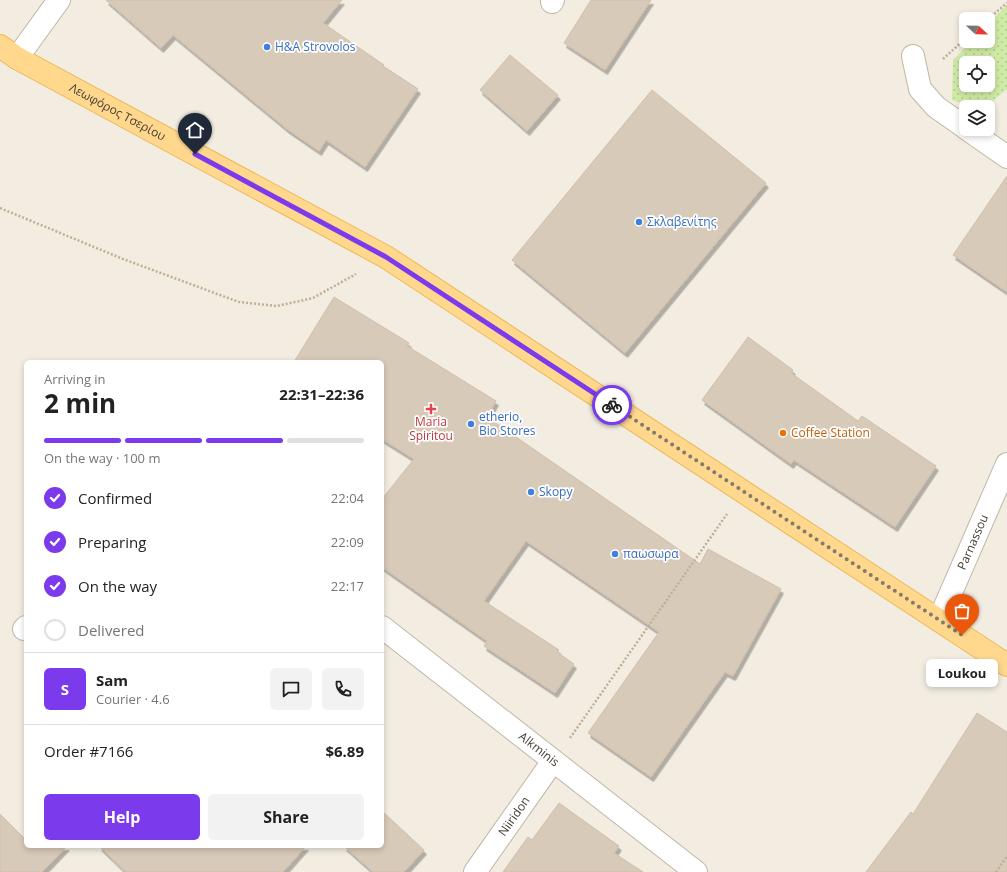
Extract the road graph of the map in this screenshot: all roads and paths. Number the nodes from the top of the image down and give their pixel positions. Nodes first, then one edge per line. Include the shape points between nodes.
1 (59, 0) edge
2 (1007, 3) edge
3 (995, 13) edge
4 (0, 46) edge
5 (913, 56) dead end
6 (18, 58) junction
7 (959, 124) edge
8 (976, 136) edge
9 (1007, 157) edge
10 (0, 208) edge
11 (386, 257) junction
12 (1007, 464) edge
13 (743, 491) junction
14 (939, 620) junction
15 (384, 629) edge
16 (1007, 665) edge
17 (553, 761) junction
18 (1007, 856) edge
19 (475, 872) edge
20 (696, 872) edge
21 (996, 872) edge

1 - 6 street
2 - 3 path
4 - 6 main road, Λεωφόρος Τσερίου
5 - 7 street via 920,89 936,107
6 - 11 main road, Λεωφόρος Τσερίου
8 - 9 street
10 - 11 path via 123,259 239,302 277,306 312,298
11 - 13 main road, Λεωφόρος Τσερίου
12 - 14 street, Parnassou
13 - 14 main road, Λεωφόρος Τσερίου
13 - 17 path
14 - 16 main road, Λεωφόρος Τσερίου
15 - 17 street, Alkminis
17 - 19 street, Niiridon
17 - 20 street, Alkminis
18 - 21 path

